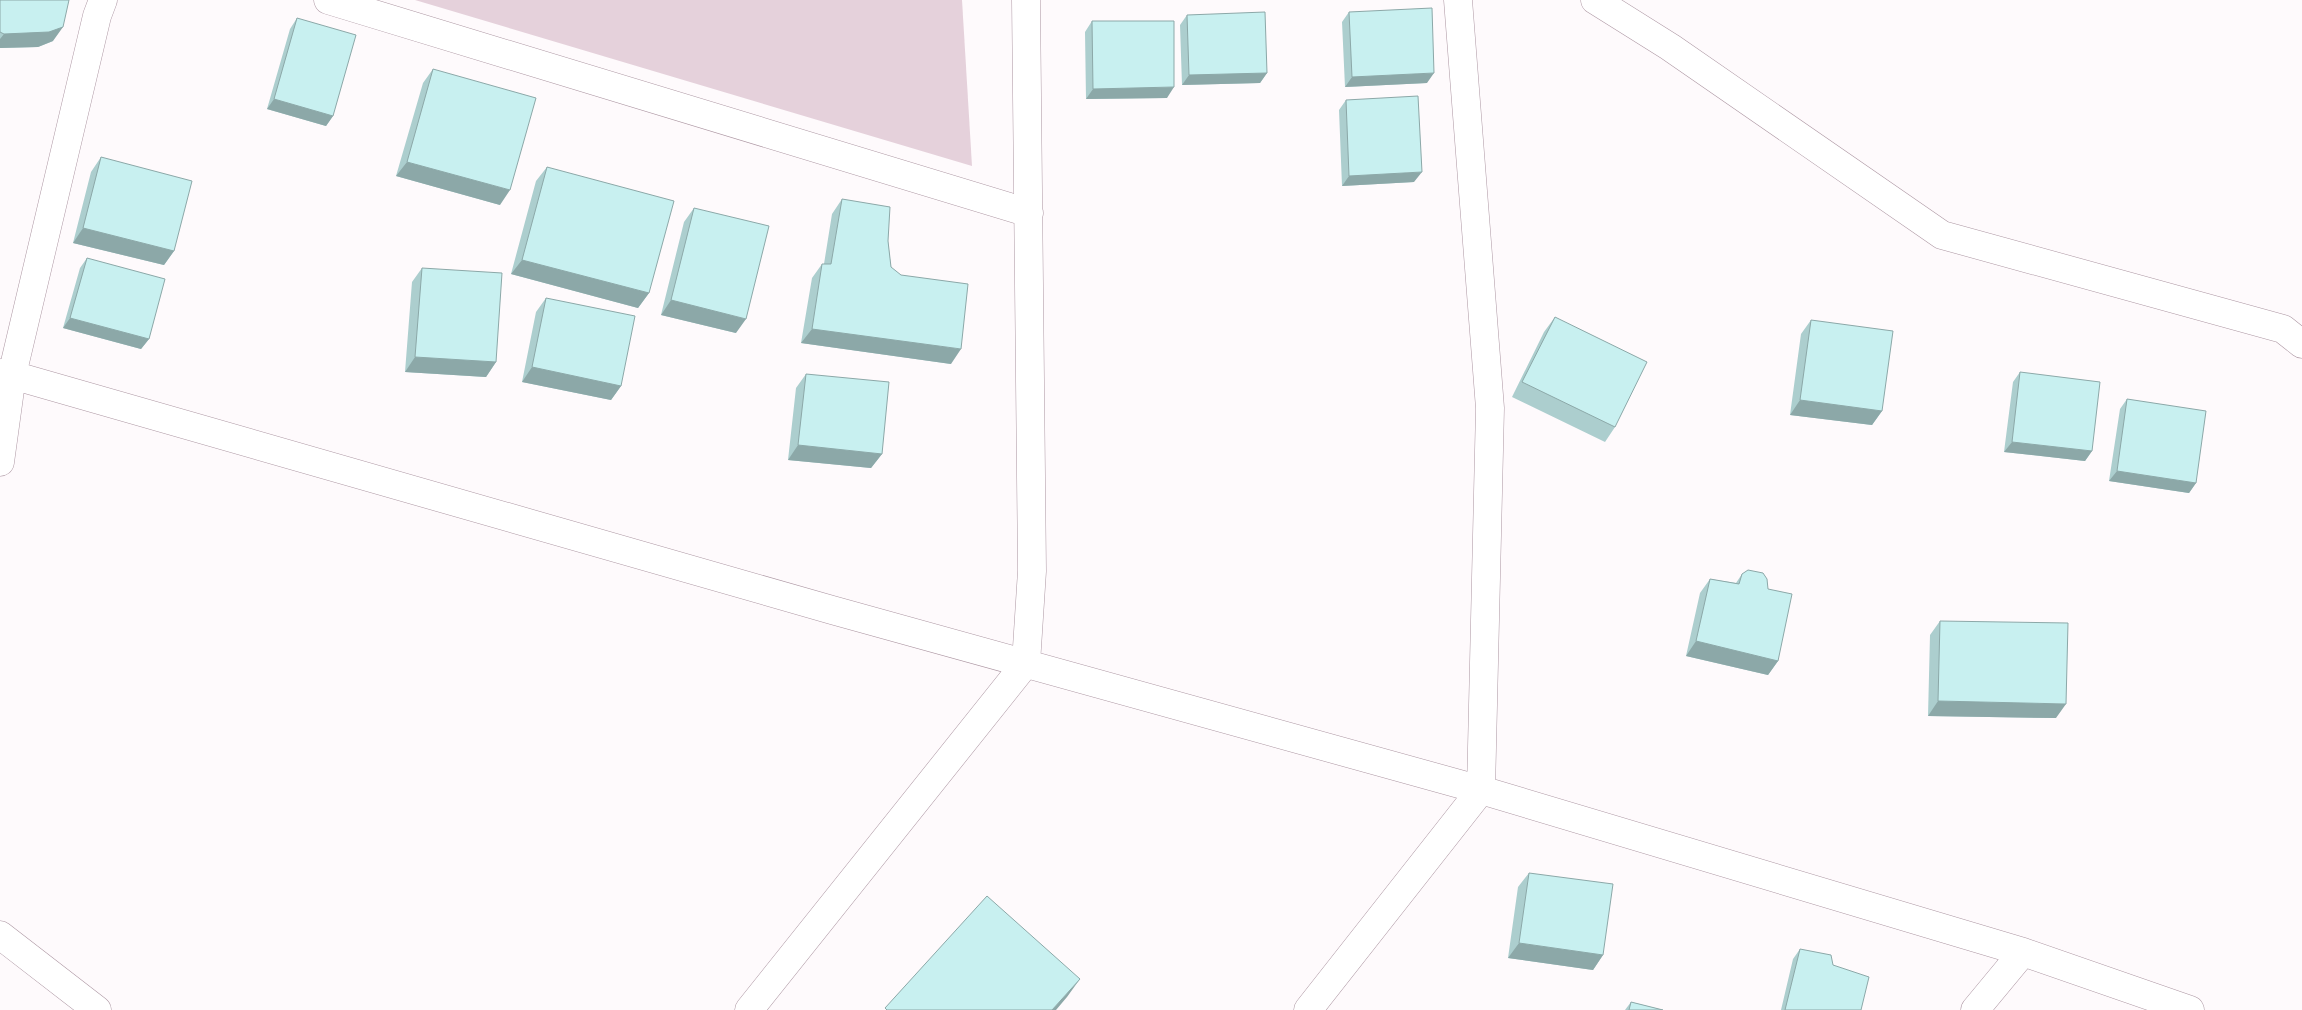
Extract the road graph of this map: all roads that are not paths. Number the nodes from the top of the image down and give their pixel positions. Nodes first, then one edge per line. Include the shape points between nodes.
1 (103, 0) edge
2 (328, 0) edge
3 (1026, 0) edge
4 (1458, 0) edge
5 (1595, 0) edge
6 (1029, 213) junction
7 (2302, 344) edge
8 (6, 374) edge
9 (0, 462) edge
10 (1026, 664) junction
11 (1481, 790) junction
12 (0, 935) edge
13 (2023, 952) junction
14 (97, 1010) edge
15 (749, 1010) edge
16 (1308, 1010) edge
17 (1976, 1010) edge
18 (2190, 1010) edge

1 - 8 street
2 - 6 street
3 - 6 street
4 - 11 street via 1490,408
5 - 7 street via 1670,47 1942,235 2283,329
6 - 10 street via 1032,570
8 - 9 street
8 - 10 street
10 - 11 street
10 - 15 street
11 - 13 street
11 - 16 street
12 - 14 street
13 - 17 street
13 - 18 street

